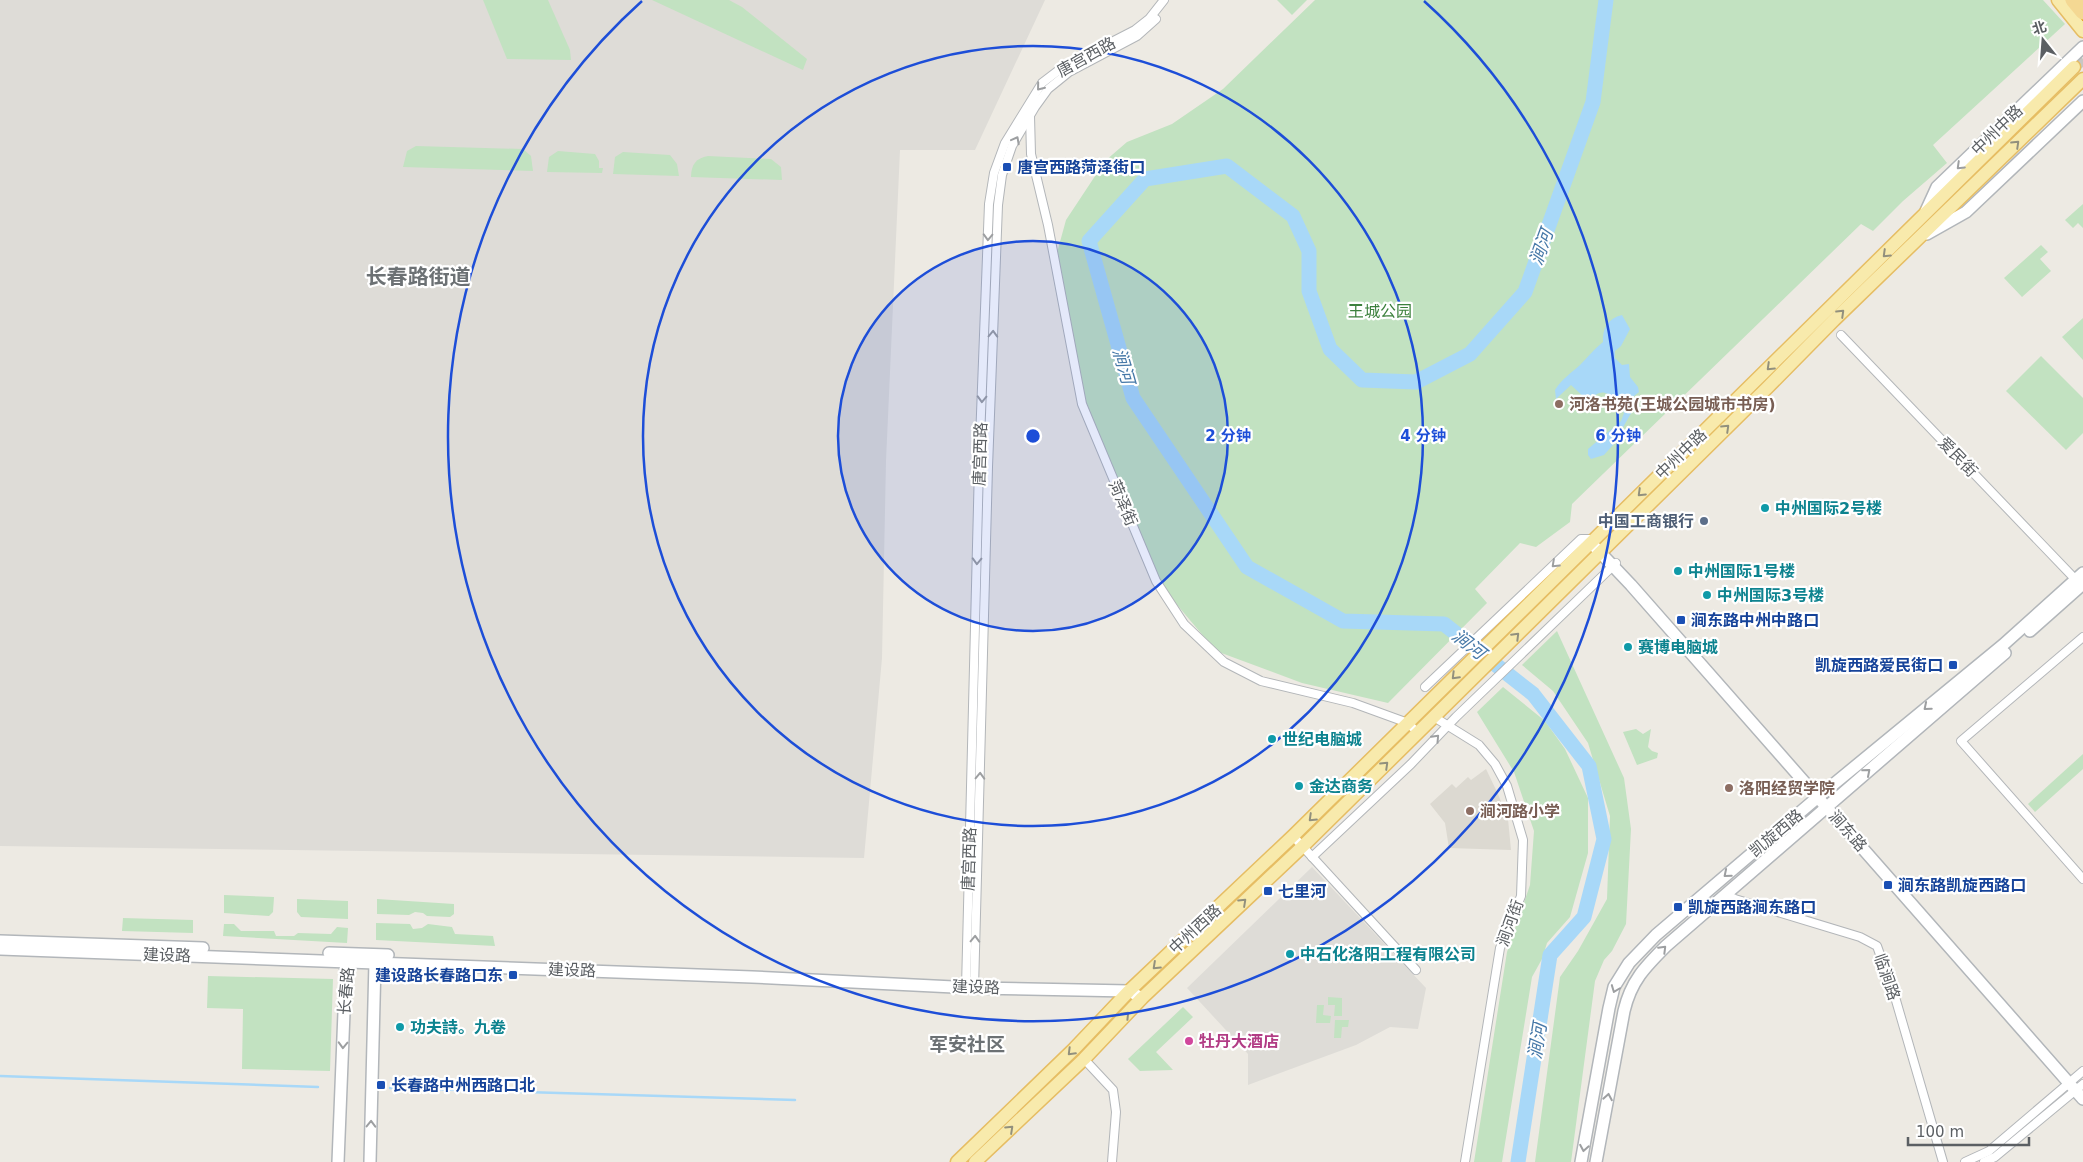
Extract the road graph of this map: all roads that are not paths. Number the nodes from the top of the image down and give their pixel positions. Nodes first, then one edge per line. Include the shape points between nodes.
1 (1164, 0) edge
2 (1170, 0) edge
3 (2058, 0) edge
4 (2072, 0) edge
5 (2083, 12) edge
6 (2083, 31) edge
7 (2083, 47) edge
8 (2074, 67) tunnel mouth
9 (2083, 79) tunnel mouth
10 (2083, 101) edge
11 (1030, 116) junction
12 (1921, 220) junction
13 (1919, 239) junction
14 (1841, 335) dead end
15 (1591, 541) junction
16 (1602, 550) junction
17 (1615, 564) junction
18 (2081, 579) edge
19 (2083, 637) edge
20 (1429, 692) joint
21 (1444, 707) joint
22 (1434, 717) junction
23 (1408, 723) junction
24 (1447, 726) junction
25 (1418, 733) junction
26 (1820, 796) junction
27 (1828, 805) junction
28 (1293, 836) junction
29 (1302, 846) junction
30 (1312, 857) junction
31 (2083, 879) edge
32 (1726, 895) junction
33 (0, 941) edge
34 (0, 949) edge
35 (362, 954) junction
36 (346, 962) junction
37 (375, 962) junction
38 (1416, 970) dead end
39 (970, 984) junction
40 (1132, 988) junction
41 (1142, 998) junction
42 (1084, 1059) junction
43 (2083, 1071) edge
44 (2077, 1085) edge
45 (2083, 1099) edge
46 (338, 1162) edge
47 (370, 1162) edge
48 (957, 1162) edge
49 (975, 1162) edge
50 (1112, 1162) edge
51 (1465, 1162) edge
52 (1581, 1162) edge
53 (1596, 1162) edge
54 (1942, 1162) edge
55 (1965, 1162) edge
56 (1984, 1162) edge

1 -> 39 street, 唐宫西路 via 1135,30 1064,67 1042,83 1005,143 994,172 979,466
2 - 11 street, 唐宫西路 via 1152,24 1137,36 1069,72 1048,89
3 - 6 main road
4 - 5 highway
7 -> 12 street, 中州中路 via 1937,188
8 - 12 main road, 中州中路
13 -> 9 main road, 中州中路
10 - 13 street, 中州中路 via 1966,212
11 - 23 street, 菏泽街 via 1031,154 1082,404 1156,581 1184,624 1224,662 1261,681 1353,703
39 -> 11 street, 唐宫西路 via 998,205 1002,174 1012,146
12 -> 15 main road, 中州中路
16 -> 13 main road, 中州中路
14 - 18 street, 爱民街
15 - 16 street, 涧东路
15 -> 20 main road, 中州中路
16 - 17 street, 涧东路
21 -> 16 main road, 中州中路
17 - 24 street
17 - 26 street, 涧东路
18 -> 26 street, 凯旋西路
27 -> 18 street, 凯旋西路
19 - 31 street via 1961,741
20 - 23 main road, 中州西路
21 - 22 main road, 中州西路
22 - 24 street, 涧河街
22 - 25 main road, 中州西路
23 - 25 street, 菏泽街
23 -> 28 main road, 中州西路
30 -> 24 street
24 - 51 street, 涧河街 via 1479,745 1495,764 1507,786 1523,840 1521,896 1500,948
29 -> 25 main road, 中州西路
26 - 27 street, 涧东路
26 -> 52 street, 凯旋西路 via 1656,935 1629,963 1614,987
27 - 32 street, 凯旋西路
27 - 44 street, 涧东路
28 - 29 street
28 -> 40 main road, 中州西路
29 - 30 street
41 -> 29 main road, 中州西路
30 - 38 street
53 -> 32 street, 凯旋西路 via 1628,993 1641,972 1666,946
32 - 54 street, 临涧路 via 1860,937 1877,946
33 - 35 street, 建设路
34 - 36 street, 建设路
35 - 36 street, 长春路
35 - 37 street, 长春路
35 - 39 street, 建设路
36 - 37 street, 建设路
36 -> 46 street, 长春路
37 - 39 street, 建设路
47 -> 37 street, 长春路
39 - 40 street, 建设路
40 - 41 street, 建设路
40 -> 48 main road, 中州西路
42 -> 41 main road, 中州西路
49 -> 42 main road, 中州西路
42 - 50 street via 1113,1090 1116,1112
43 - 44 street
44 - 45 street, 涧东路
44 - 55 street via 1989,1151
44 - 56 street via 1995,1157

